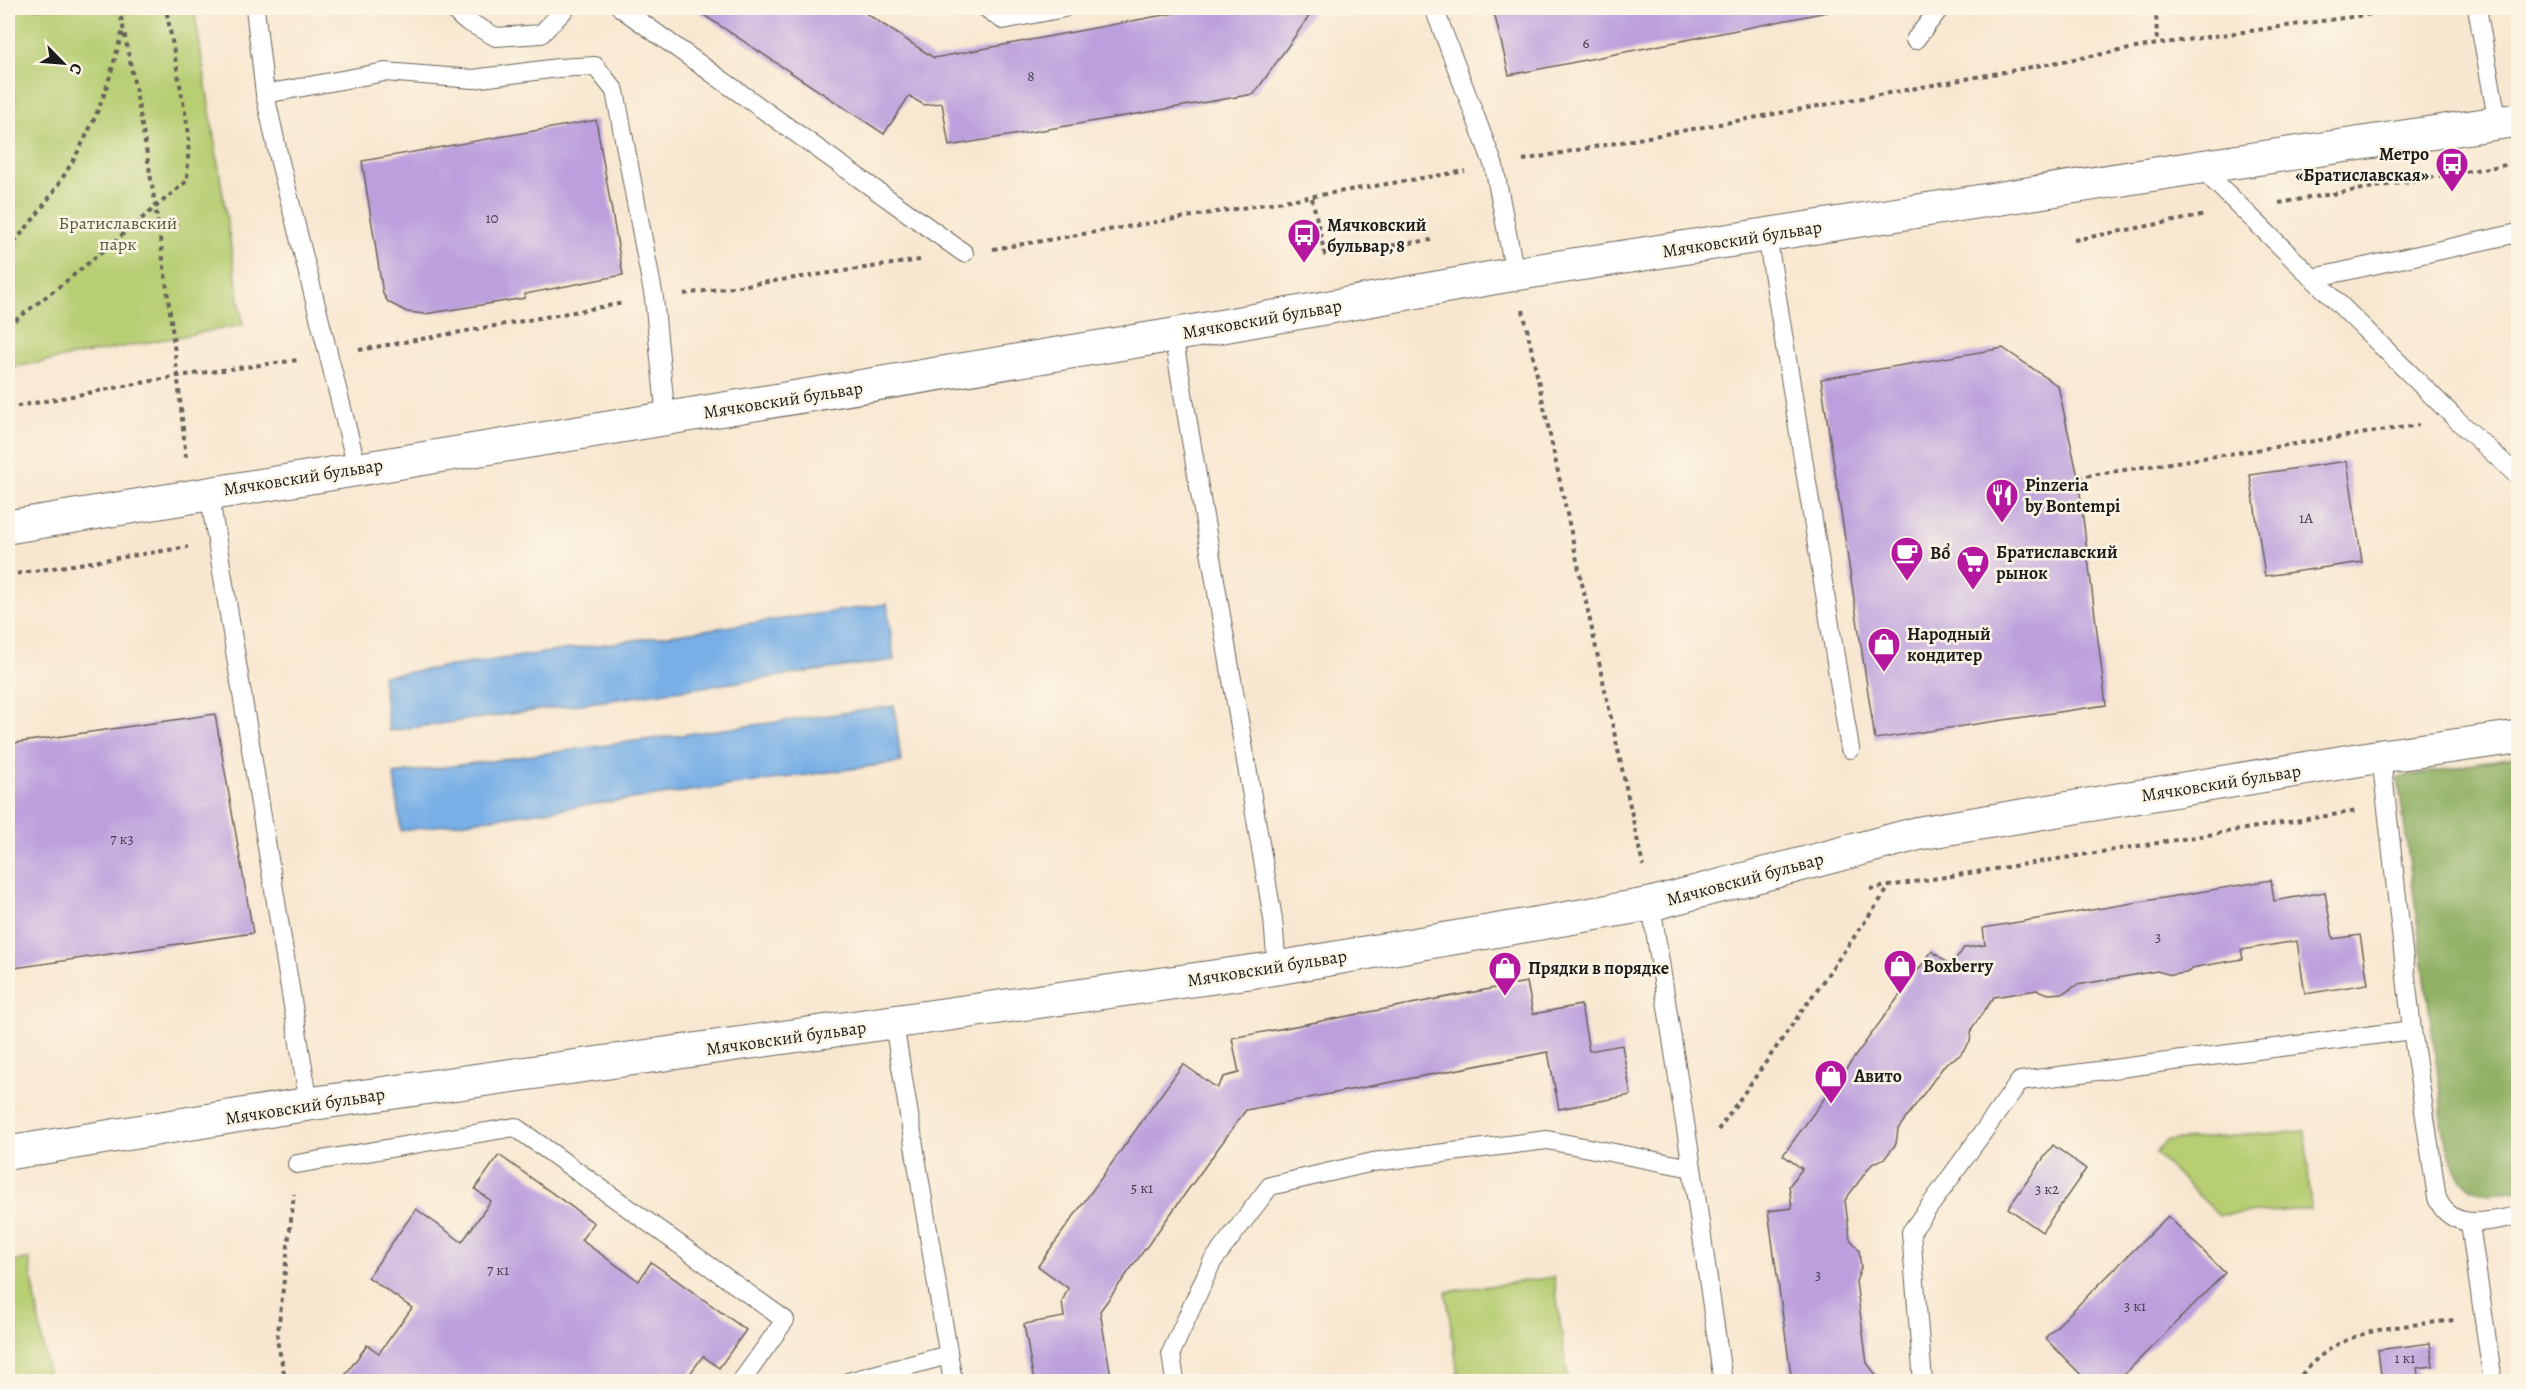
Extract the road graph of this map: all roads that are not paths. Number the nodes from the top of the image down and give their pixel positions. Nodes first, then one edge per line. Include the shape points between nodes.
1 (255, 8) edge
2 (452, 8) edge
3 (566, 8) edge
4 (621, 8) edge
5 (986, 8) edge
6 (1064, 8) edge
7 (1434, 8) edge
8 (1940, 8) edge
9 (2477, 8) edge
10 (1915, 40) dead end
11 (266, 94) junction
12 (2508, 122) edge
13 (2200, 167) junction
14 (2518, 233) edge
15 (1767, 235) junction
16 (964, 253) road end
17 (1515, 274) junction
18 (2314, 279) junction
19 (1173, 335) junction
20 (666, 419) junction
21 (357, 468) junction
22 (2518, 476) edge
23 (199, 493) junction
24 (8, 527) edge
25 (2518, 737) edge
26 (1850, 749) dead end
27 (2380, 756) junction
28 (1651, 904) junction
29 (1277, 968) junction
30 (894, 1024) junction
31 (2412, 1030) junction
32 (309, 1104) junction
33 (8, 1153) edge
34 (297, 1164) road end
35 (1692, 1168) junction
36 (2518, 1216) edge
37 (2470, 1224) junction
38 (948, 1355) junction
39 (741, 1382) edge
40 (848, 1382) edge
41 (953, 1382) edge
42 (1175, 1382) edge
43 (1723, 1382) edge
44 (1923, 1382) edge
45 (2493, 1382) edge

1 - 11 lane
2 - 3 lane via 463,19 496,37 541,34
4 - 16 lane
5 - 6 lane via 1003,20
7 - 17 lane via 1494,166
8 - 10 lane
9 - 12 lane
11 - 20 lane via 385,72 473,79 595,66 615,91 654,298
11 - 21 lane
12 - 13 street, Мячковский бульвар
13 - 15 street, Мячковский бульвар
13 - 18 lane
14 - 18 lane
15 - 17 street, Мячковский бульвар
15 - 26 lane
17 - 19 street, Мячковский бульвар
18 - 22 lane
19 - 20 street, Мячковский бульвар
19 - 29 lane via 1273,919
20 - 21 street, Мячковский бульвар
21 - 23 street, Мячковский бульвар
23 - 24 street, Мячковский бульвар
23 - 32 lane via 218,542
25 - 27 street, Мячковский бульвар
27 - 28 street, Мячковский бульвар via 1920,833
27 - 31 lane
28 - 29 street, Мячковский бульвар
28 - 35 lane
29 - 30 street, Мячковский бульвар
30 - 32 street, Мячковский бульвар
30 - 38 lane
31 - 37 lane via 2437,1198 2449,1216
31 - 44 lane via 2020,1081 1911,1232
32 - 33 street, Мячковский бульвар
34 - 39 lane via 515,1127 785,1320
35 - 42 lane via 1547,1140 1373,1162 1270,1186 1212,1262 1171,1353
35 - 43 lane
36 - 37 lane
37 - 45 lane
38 - 40 lane
38 - 41 lane

